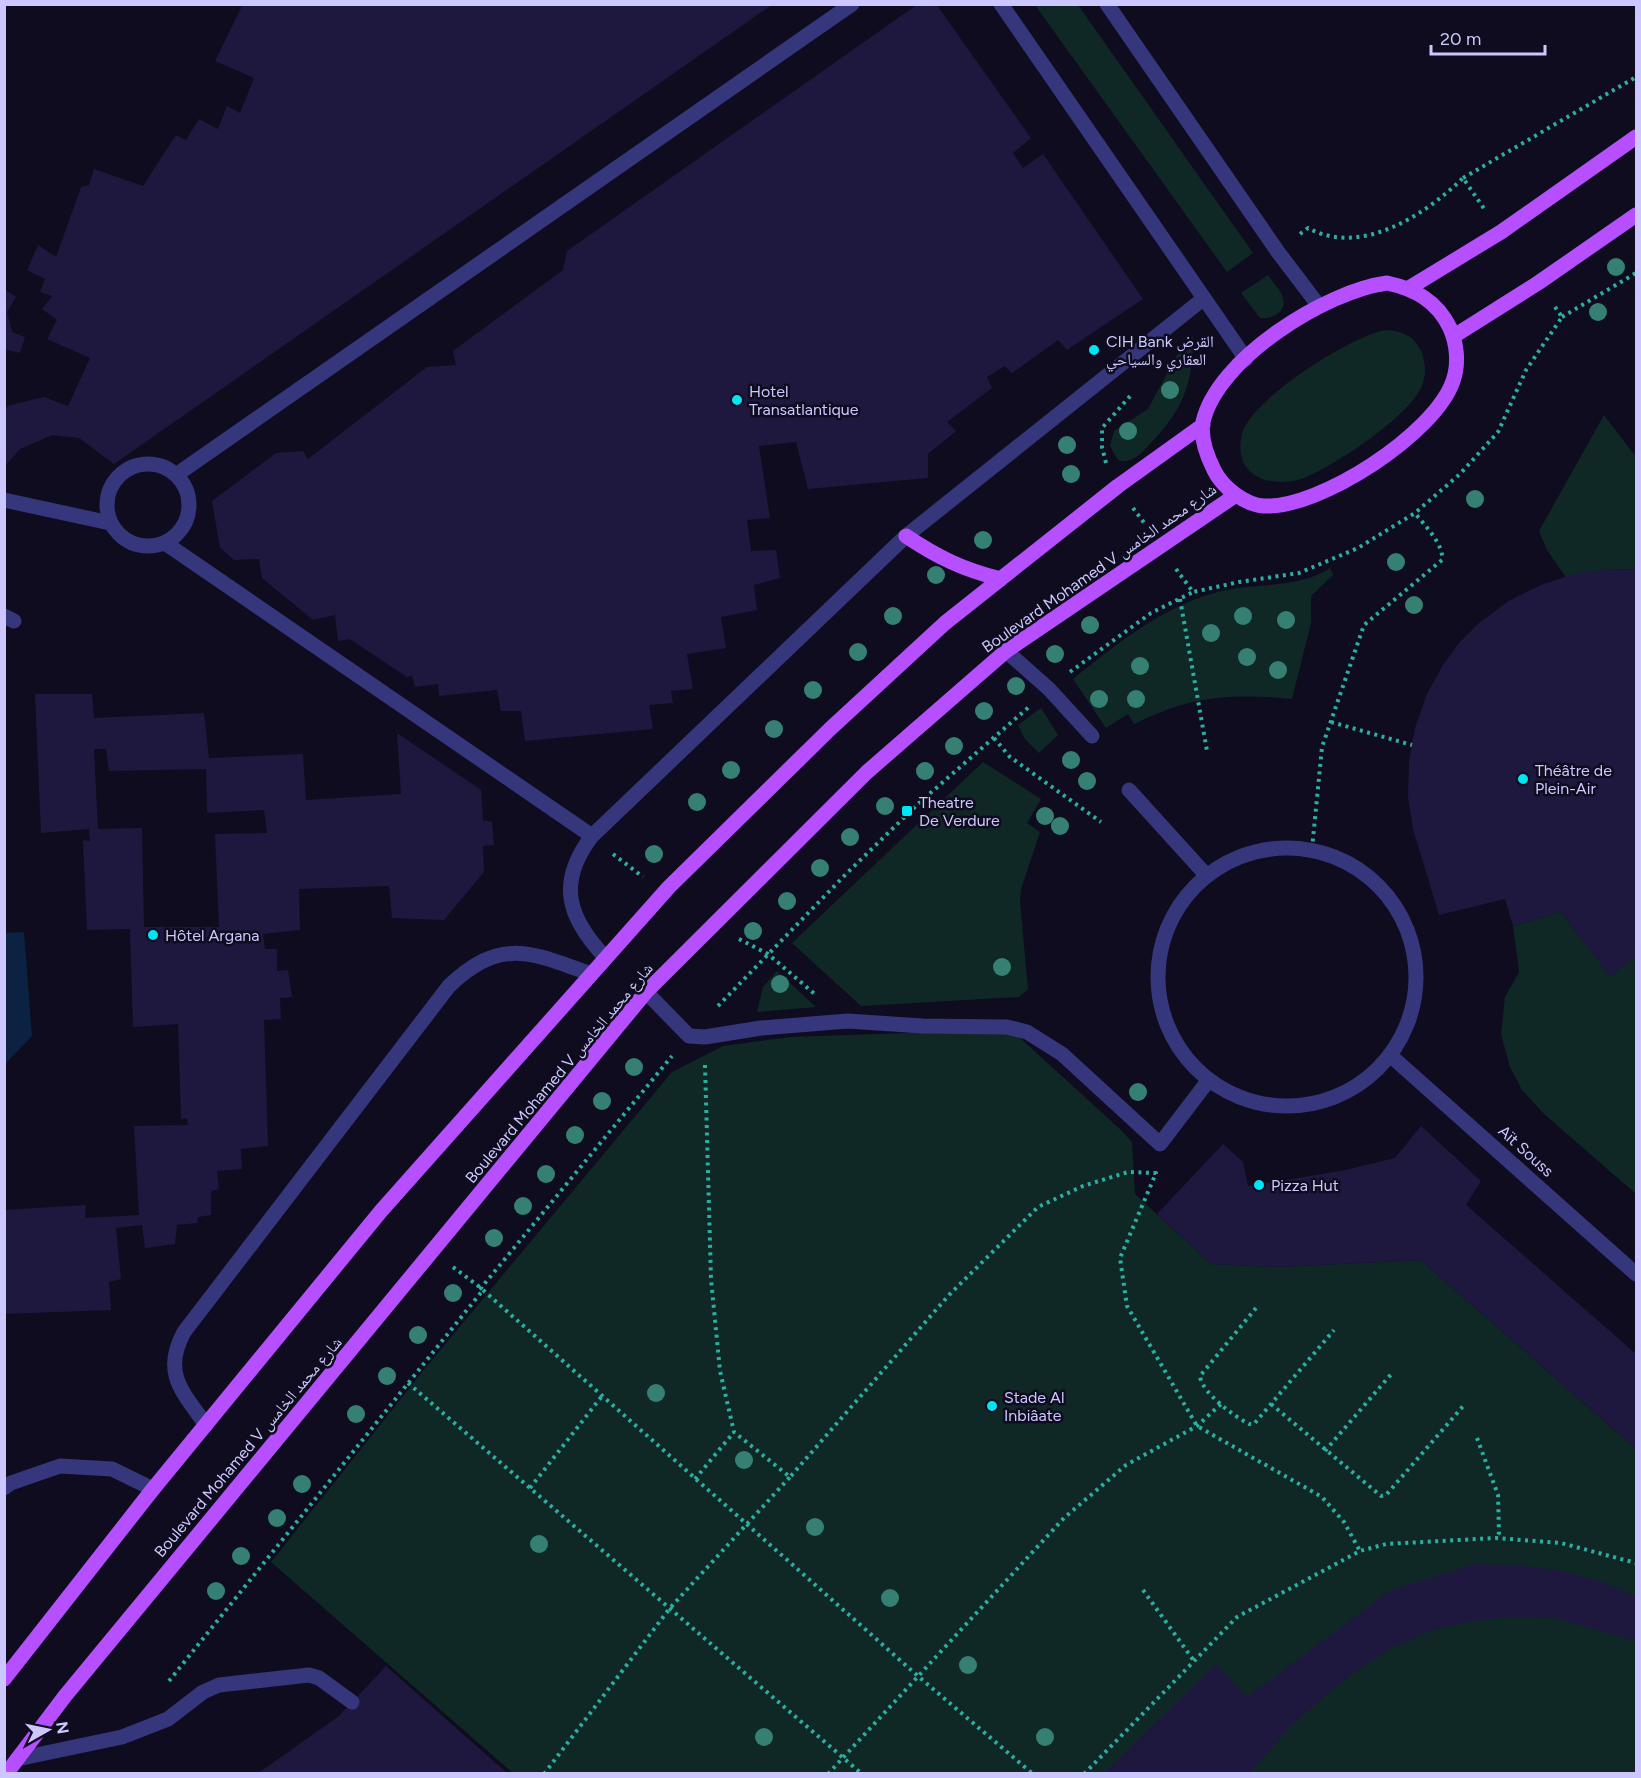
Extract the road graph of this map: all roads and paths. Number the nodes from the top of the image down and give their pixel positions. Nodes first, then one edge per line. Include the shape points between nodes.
1 (852, 4) edge
2 (1001, 4) edge
3 (1107, 4) edge
4 (1636, 77) edge
5 (1636, 137) edge
6 (1463, 178) junction
7 (1636, 215) edge
8 (1501, 232) junction
9 (1278, 252) junction
10 (1636, 273) edge
11 (1409, 288) junction
12 (1203, 299) junction
13 (1319, 306) junction
14 (1562, 317) dead end
15 (1454, 336) junction
16 (1246, 359) junction
17 (1139, 388) dead end
18 (1203, 425) junction
19 (176, 474) junction
20 (1118, 486) junction
21 (1236, 495) junction
22 (4, 500) edge
23 (1415, 513) dead end
24 (110, 523) junction
25 (906, 536) junction
26 (165, 543) junction
27 (1160, 546) junction
28 (1001, 579) junction
29 (1192, 592) dead end
30 (1180, 599) junction
31 (1006, 651) junction
32 (1049, 689) junction
33 (1331, 722) junction
34 (1092, 736) dead end
35 (994, 738) junction
36 (1412, 745) dead end
37 (1207, 751) dead end
38 (1129, 790) dead end
39 (1101, 822) dead end
40 (592, 836) junction
41 (1312, 849) junction
42 (1207, 876) junction
43 (669, 887) junction
44 (768, 954) junction
45 (605, 957) junction
46 (591, 974) junction
47 (646, 992) junction
48 (848, 1022) junction
49 (689, 1036) junction
50 (705, 1037) junction
51 (1391, 1056) junction
52 (1208, 1081) junction
53 (434, 1251) junction
54 (1636, 1274) edge
55 (482, 1289) junction
56 (1256, 1308) dead end
57 (1334, 1330) dead end
58 (1393, 1371) dead end
59 (408, 1383) junction
60 (602, 1396) junction
61 (1221, 1404) junction
62 (1271, 1404) junction
63 (1465, 1404) dead end
64 (206, 1425) junction
65 (1197, 1425) junction
66 (734, 1432) junction
67 (1477, 1438) dead end
68 (1325, 1451) junction
69 (790, 1477) junction
70 (695, 1479) junction
71 (4, 1488) edge
72 (530, 1488) junction
73 (153, 1489) junction
74 (745, 1523) junction
75 (1496, 1538) junction
76 (1360, 1551) junction
77 (1636, 1563) edge
78 (1143, 1590) dead end
79 (670, 1608) junction
80 (1194, 1661) junction
81 (919, 1677) junction
82 (4, 1679) edge
83 (167, 1683) dead end
84 (352, 1702) dead end
85 (843, 1757) junction
86 (17, 1759) junction
87 (6, 1773) edge
88 (544, 1773) edge
89 (828, 1773) edge
90 (862, 1773) edge
91 (1033, 1773) edge
92 (1084, 1773) edge

1 - 19 street
2 - 12 street
3 - 9 street
4 - 6 path
5 - 8 main road
6 - 8 path
6 - 9 path via 1440,200 1369,237 1323,236 1308,228
7 - 15 main road
8 - 11 main road
9 - 13 street
10 - 14 path
11 - 13 main road, Boulevard Mohamed V شارع محمد الخامس via 1387,283 1365,286
11 - 15 main road, Boulevard Mohamed V شارع محمد الخامس via 1436,307
12 - 16 street
12 - 25 street
13 - 16 main road, Boulevard Mohamed V شارع محمد الخامس
15 - 21 main road, Boulevard Mohamed V شارع محمد الخامس via 1454,380 1444,400 1389,453 1323,492 1287,506 1260,506
16 - 18 main road, Boulevard Mohamed V شارع محمد الخامس via 1211,399
17 - 20 path via 1102,428 1106,463
18 - 20 main road
18 - 21 main road, Boulevard Mohamed V شارع محمد الخامس via 1205,452 1216,476
19 - 24 street via 154,465 130,467 109,491 106,507
19 - 26 street via 186,488 187,520 179,533
20 - 27 path
20 - 28 main road
21 - 27 main road, Boulevard Mohamed V شارع محمد الخامس
22 - 24 street
23 - 33 path via 1434,539 1442,560 1364,625
24 - 26 street via 120,536 134,544 150,547
25 - 28 main road via 967,571
25 - 40 street
26 - 40 street
27 - 31 main road, Boulevard Mohamed V شارع محمد الخامس
28 - 43 main road via 945,622
29 - 30 path
30 - 32 path via 1151,613
30 - 37 path
31 - 32 street
31 - 47 main road, Boulevard Mohamed V شارع محمد الخامس via 867,772
32 - 34 street
32 - 35 path
33 - 36 path
33 - 41 path via 1323,747
35 - 39 path via 1010,757
35 - 44 path via 919,803
38 - 42 street
40 - 43 path via 641,876
40 - 45 street via 579,853 571,874 570,897 575,919
41 - 42 street via 1268,848 1227,861
41 - 51 street via 1353,865 1378,886 1408,931 1416,974 1410,1017
42 - 52 street via 1192,887 1168,923 1157,966 1161,1009 1178,1049
43 - 45 main road
44 - 48 path
44 - 49 path
45 - 46 main road
46 - 64 main road via 381,1211
46 - 64 street via 530,952 517,952 491,957 468,968 449,987 184,1332 175,1349 173,1367 179,1386
47 - 49 street
47 - 53 main road, Boulevard Mohamed V شارع محمد الخامس
48 - 50 street via 761,1028
48 - 52 street via 1007,1027 1028,1032 1062,1054 1160,1144
49 - 50 street
49 - 55 path
50 - 66 path via 711,1280 720,1371
51 - 52 street via 1361,1084 1325,1102 1284,1108 1244,1100
51 - 54 street, Aït Souss
53 - 55 path
53 - 86 main road, Boulevard Mohamed V شارع محمد الخامس
55 - 59 path
55 - 60 path
56 - 61 path via 1201,1373 1203,1386
57 - 62 path
58 - 68 path
59 - 72 path
59 - 83 path
60 - 70 path
60 - 72 path
61 - 62 path via 1250,1425
61 - 65 path
62 - 68 path
63 - 68 path via 1384,1496 1377,1495
64 - 73 main road
65 - 69 path via 1127,1306 1120,1258 1156,1173 1128,1172 1083,1186 1038,1207 949,1295
65 - 76 path via 1322,1497 1344,1522
65 - 81 path via 1126,1465 1064,1518
66 - 69 path
66 - 70 path
67 - 75 path via 1498,1495
69 - 74 path
70 - 74 path
71 - 73 street via 60,1466 112,1468
72 - 79 path
73 - 82 main road
74 - 79 path
74 - 81 path
75 - 76 path via 1386,1544
75 - 77 path via 1561,1543
76 - 80 path via 1237,1617
78 - 80 path
79 - 85 path
79 - 88 path
80 - 92 path
81 - 85 path
81 - 91 path
84 - 86 street via 320,1678 309,1675 219,1685 203,1692 168,1719 122,1737
85 - 89 path
85 - 90 path
86 - 87 main road, Boulevard Mohamed V شارع محمد الخامس

